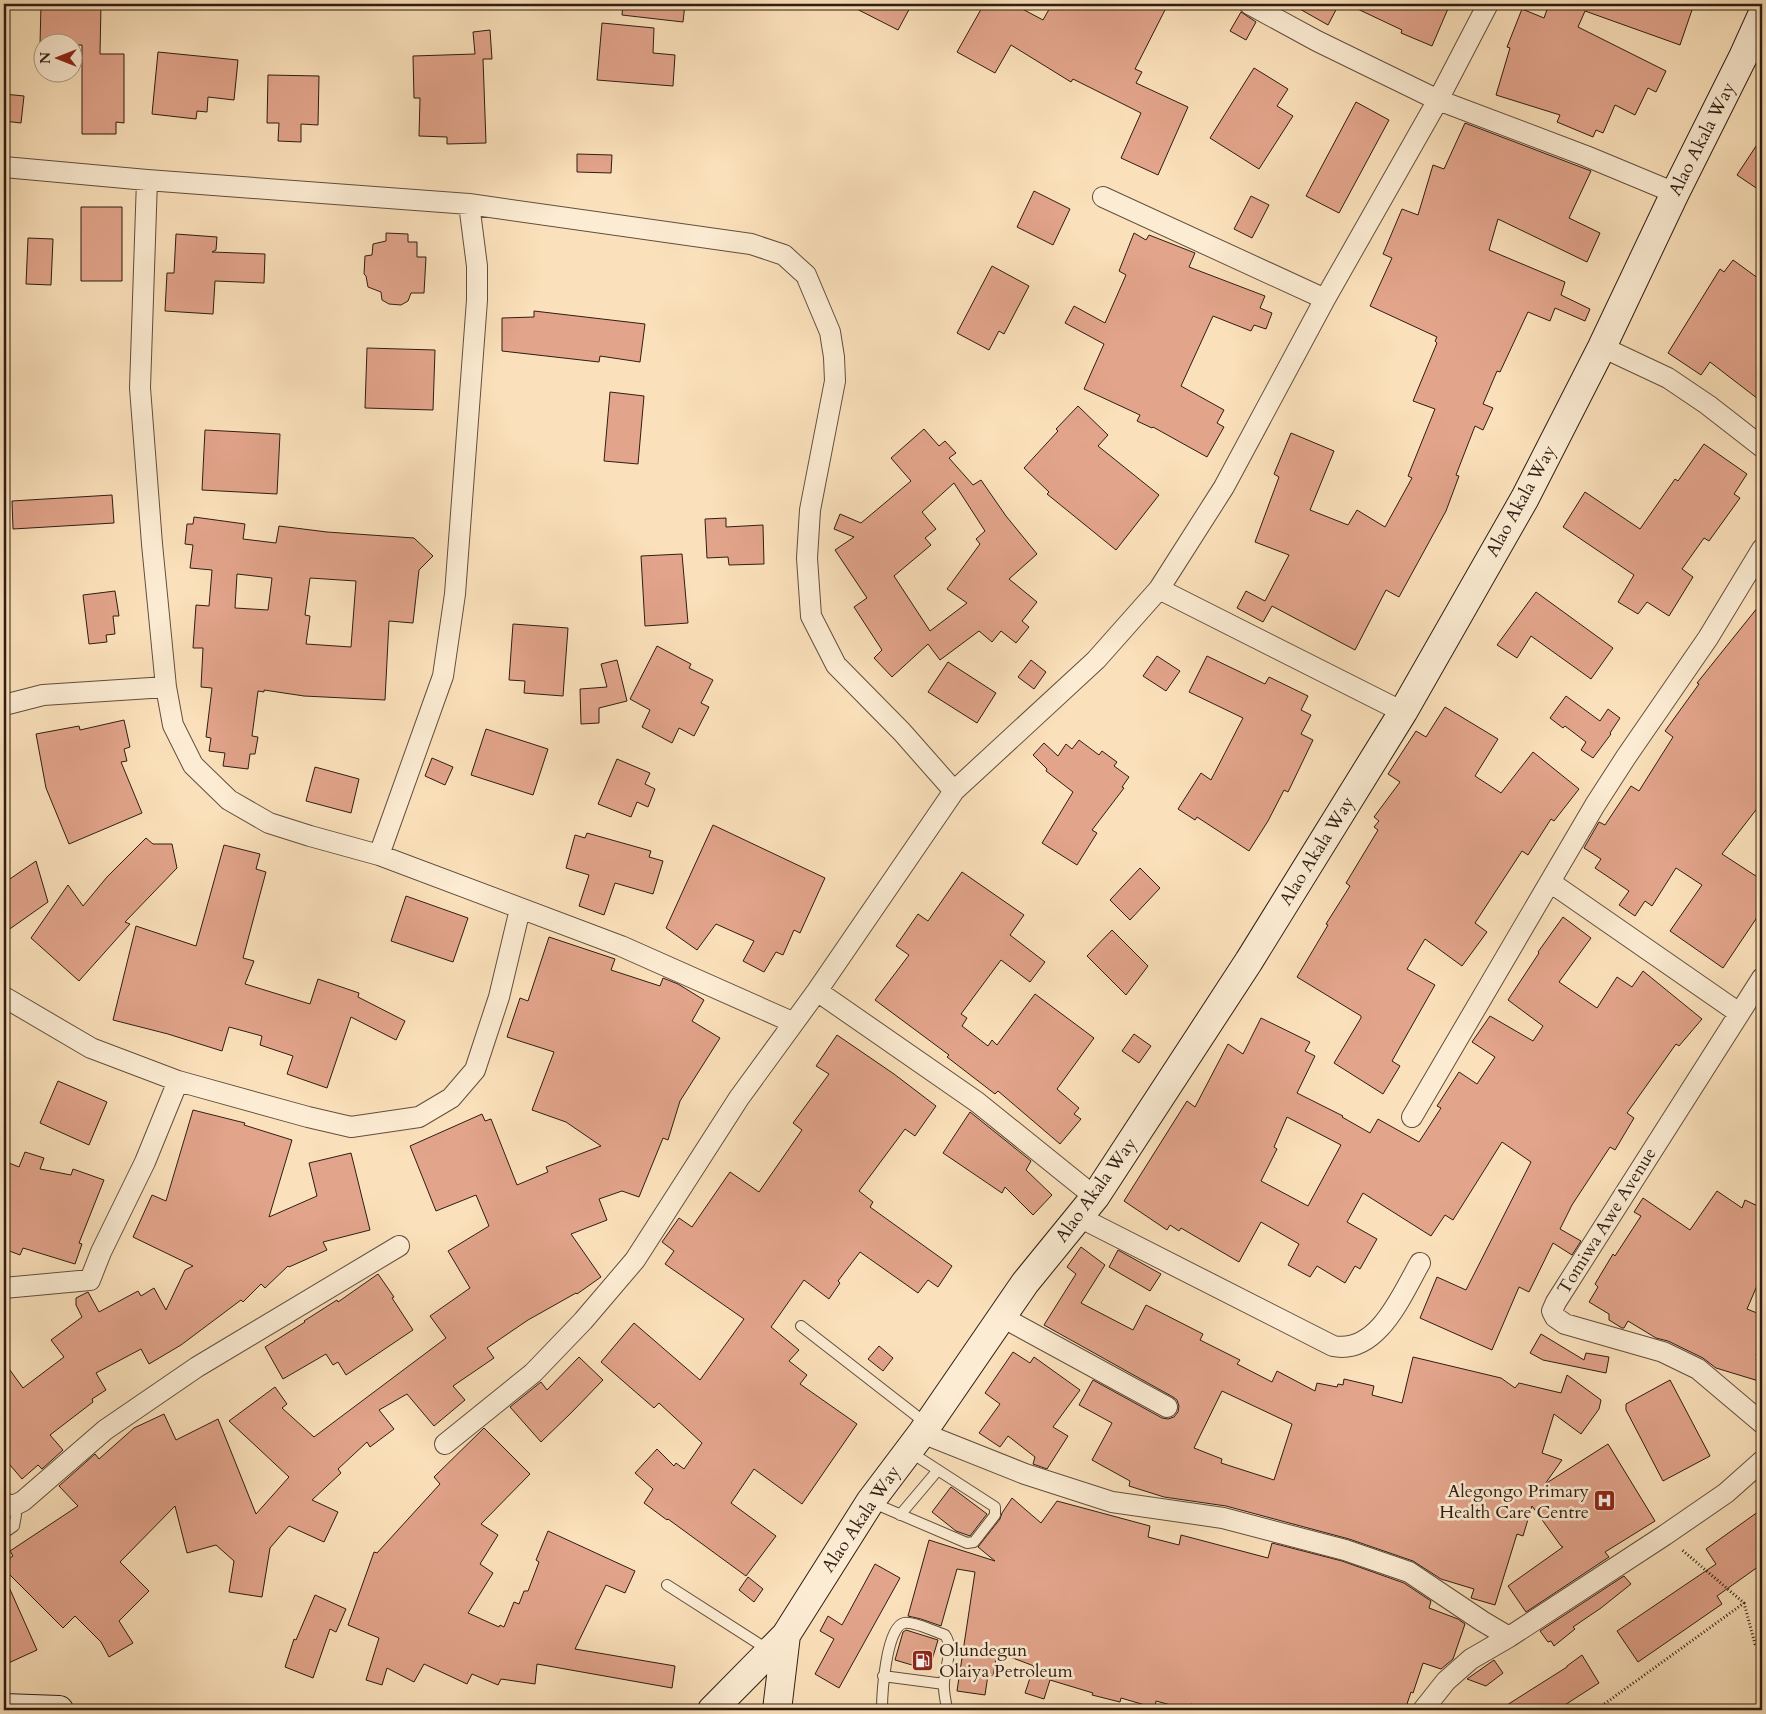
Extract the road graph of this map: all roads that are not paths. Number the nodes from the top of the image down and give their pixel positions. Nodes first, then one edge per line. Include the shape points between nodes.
1 (1249, 4) edge
2 (1488, 4) edge
3 (1762, 15) edge
4 (1438, 100) junction
5 (4, 167) edge
6 (147, 180) junction
7 (1675, 192) junction
8 (1103, 197) dead end
9 (469, 204) junction
10 (1325, 299) junction
11 (1602, 347) junction
12 (1762, 447) edge
13 (1762, 549) edge
14 (1159, 589) junction
15 (166, 687) junction
16 (4, 705) edge
17 (1402, 712) junction
18 (954, 791) junction
19 (379, 855) junction
20 (1550, 882) junction
21 (520, 909) junction
22 (1762, 978) edge
23 (817, 990) junction
24 (4, 997) edge
25 (1739, 1013) junction
26 (792, 1022) junction
27 (178, 1081) junction
28 (1412, 1117) dead end
29 (1087, 1207) junction
30 (399, 1246) dead end
31 (1420, 1263) dead end
32 (4, 1288) edge
33 (1002, 1317) junction
34 (801, 1326) dead end
35 (1168, 1407) dead end
36 (1762, 1423) edge
37 (919, 1436) junction
38 (445, 1444) dead end
39 (1762, 1461) edge
40 (938, 1470) junction
41 (870, 1502) junction
42 (9, 1504) edge
43 (900, 1515) junction
44 (4, 1533) edge
45 (667, 1585) dead end
46 (1509, 1637) junction
47 (780, 1649) junction
48 (883, 1676) junction
49 (944, 1684) junction
50 (4, 1708) edge
51 (59, 1710) edge
52 (712, 1710) edge
53 (777, 1710) edge
54 (882, 1710) edge
55 (947, 1710) edge
56 (1423, 1710) edge

1 - 4 street
2 - 4 street
3 - 7 street, Alao Akala Way
4 - 7 street
4 - 10 street
5 - 6 street
6 - 9 street
6 - 15 street via 140,388
7 - 11 street, Alao Akala Way
8 - 10 street
9 - 18 street via 750,244 784,255 806,275 830,332 835,380 810,510 807,558 811,616 836,665
9 - 19 street via 477,266 477,300 455,594 443,676
10 - 14 street via 1224,487
11 - 12 street via 1668,378
11 - 17 street, Alao Akala Way via 1526,498
13 - 20 street via 1708,638 1595,805
14 - 17 street
14 - 18 street via 1096,660
15 - 16 street via 43,695
15 - 19 street via 173,725 193,766 229,800 269,823
17 - 29 street, Alao Akala Way via 1249,961
18 - 23 street
19 - 21 street
20 - 25 street
20 - 28 street
21 - 26 street via 621,946
21 - 27 street via 500,997 475,1070 452,1098 419,1117 351,1126
22 - 25 street, Tomiwa Awe Avenue
23 - 26 street
23 - 29 street via 977,1102
24 - 27 street via 91,1048
25 - 36 street, Tomiwa Awe Avenue via 1552,1311 1565,1324 1663,1352 1698,1369
26 - 38 street via 635,1260 583,1321 532,1373
27 - 32 street via 145,1162 90,1280
29 - 31 street via 1333,1346 1343,1348 1367,1339 1386,1322
29 - 33 street, Alao Akala Way via 1025,1283
30 - 42 street via 197,1367 105,1430 23,1500
33 - 35 street
33 - 37 street, Alao Akala Way
34 - 37 lane
37 - 40 lane
37 - 41 street, Alao Akala Way
37 - 46 street via 1112,1502 1223,1518 1345,1550 1409,1572
39 - 46 street via 1726,1493
40 - 43 lane
40 - 43 lane via 995,1507 995,1516 974,1542 967,1543
41 - 43 lane
41 - 47 street, Alao Akala Way
42 - 44 lane via 16,1515 14,1526
45 - 47 lane
46 - 56 street via 1471,1659 1446,1681
47 - 52 street, Alao Akala Way
47 - 53 street, Alao Akala Way
48 - 49 lane
48 - 49 lane via 895,1632 906,1622 948,1638
48 - 54 lane
49 - 55 lane
50 - 51 street

